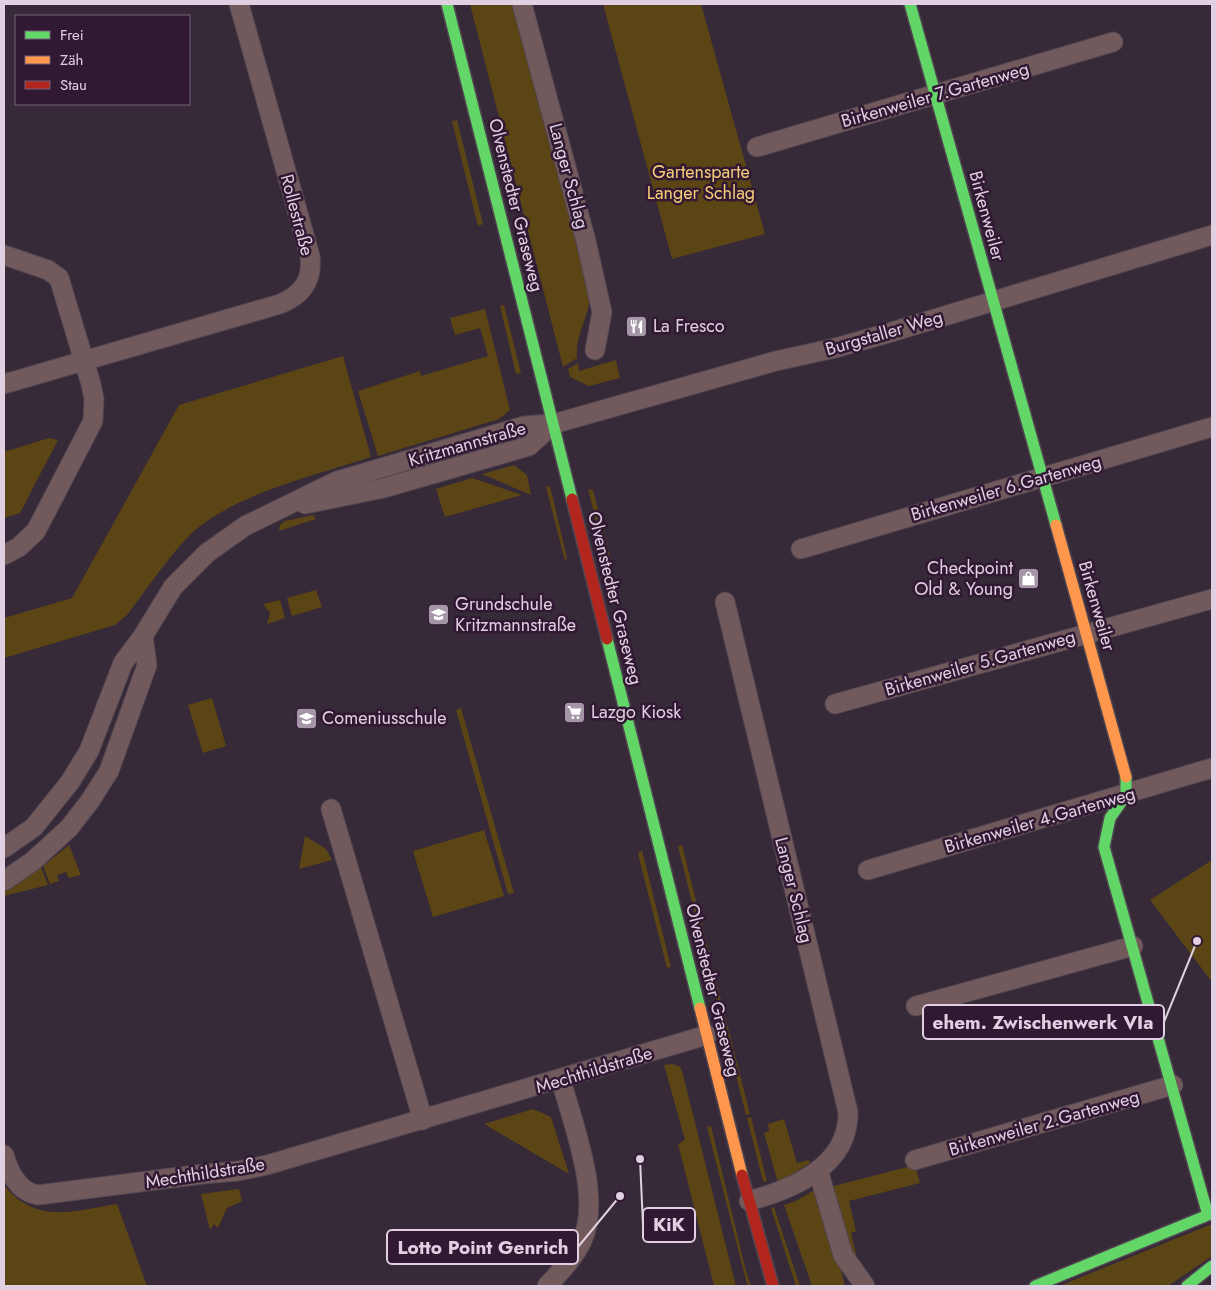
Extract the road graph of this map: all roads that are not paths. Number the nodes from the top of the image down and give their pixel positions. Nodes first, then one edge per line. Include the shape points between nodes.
1 (239, 4) edge
2 (447, 4) edge
3 (522, 4) edge
4 (910, 4) edge
5 (1113, 42) dead end
6 (936, 94) junction
7 (757, 147) dead end
8 (1212, 235) edge
9 (4, 255) edge
10 (993, 302) junction
11 (595, 350) dead end
12 (85, 361) junction
13 (4, 384) edge
14 (553, 424) junction
15 (1212, 428) edge
16 (1043, 477) junction
17 (801, 549) dead end
18 (4, 555) edge
19 (1212, 599) edge
20 (725, 602) dead end
21 (1087, 634) junction
22 (143, 636) junction
23 (835, 704) dead end
24 (1212, 768) edge
25 (1126, 795) junction
26 (330, 809) dead end
27 (4, 848) edge
28 (868, 870) dead end
29 (4, 881) edge
30 (1132, 946) junction
31 (916, 1006) dead end
32 (706, 1035) junction
33 (561, 1080) junction
34 (1173, 1085) junction
35 (423, 1120) junction
36 (4, 1155) edge
37 (915, 1160) dead end
38 (818, 1170) junction
39 (749, 1200) junction
40 (1212, 1266) edge
41 (1212, 1275) edge
42 (1189, 1285) edge
43 (547, 1286) edge
44 (774, 1286) edge
45 (865, 1286) edge
46 (1035, 1286) edge

1 - 12 street, Rollestraße via 310,256 308,279 300,292 280,304
2 - 14 main road, Olvenstedter Graseweg
3 - 11 street, Langer Schlag via 602,312
4 - 6 main road, Birkenweiler
5 - 6 street, Birkenweiler 7.Gartenweg
6 - 7 street, Birkenweiler 7.Gartenweg
6 - 10 main road, Birkenweiler
8 - 10 street, Burgstaller Weg
9 - 12 street via 48,270 59,278
10 - 14 street, Burgstaller Weg
10 - 16 main road, Birkenweiler
12 - 13 street, Rollestraße
12 - 18 street via 94,399 90,430 36,531 19,547
14 - 22 street, Kritzmannstraße via 524,426 337,482 245,526 194,564 166,598
14 - 32 main road, Olvenstedter Graseweg
15 - 16 street, Birkenweiler 6.Gartenweg
16 - 17 street, Birkenweiler 6.Gartenweg
16 - 21 main road, Birkenweiler
19 - 21 street, Birkenweiler 5.Gartenweg
20 - 38 street, Langer Schlag via 847,1106 842,1140
21 - 23 street, Birkenweiler 5.Gartenweg
21 - 25 main road, Birkenweiler via 1126,775
22 - 27 street, Kritzmannstraße via 117,674 89,751 70,782 34,827
22 - 29 street via 147,665 109,771 69,828 33,861
24 - 25 street, Birkenweiler 4.Gartenweg
25 - 28 street, Birkenweiler 4.Gartenweg
25 - 30 main road via 1110,818 1104,847
26 - 35 street
30 - 31 street
30 - 34 main road
32 - 33 street, Mechthildstraße
32 - 39 main road, Olvenstedter Graseweg
33 - 35 street, Mechthildstraße
33 - 43 street via 586,1177 590,1210 578,1249
34 - 37 street, Birkenweiler 2.Gartenweg
34 - 46 main road via 1208,1215
35 - 36 street, Mechthildstraße via 247,1170 47,1195 30,1194 21,1187
38 - 39 street, Langer Schlag via 793,1186
38 - 45 street via 843,1256
39 - 44 main road, Olvenstedter Graseweg
40 - 42 main road
41 - 42 main road

